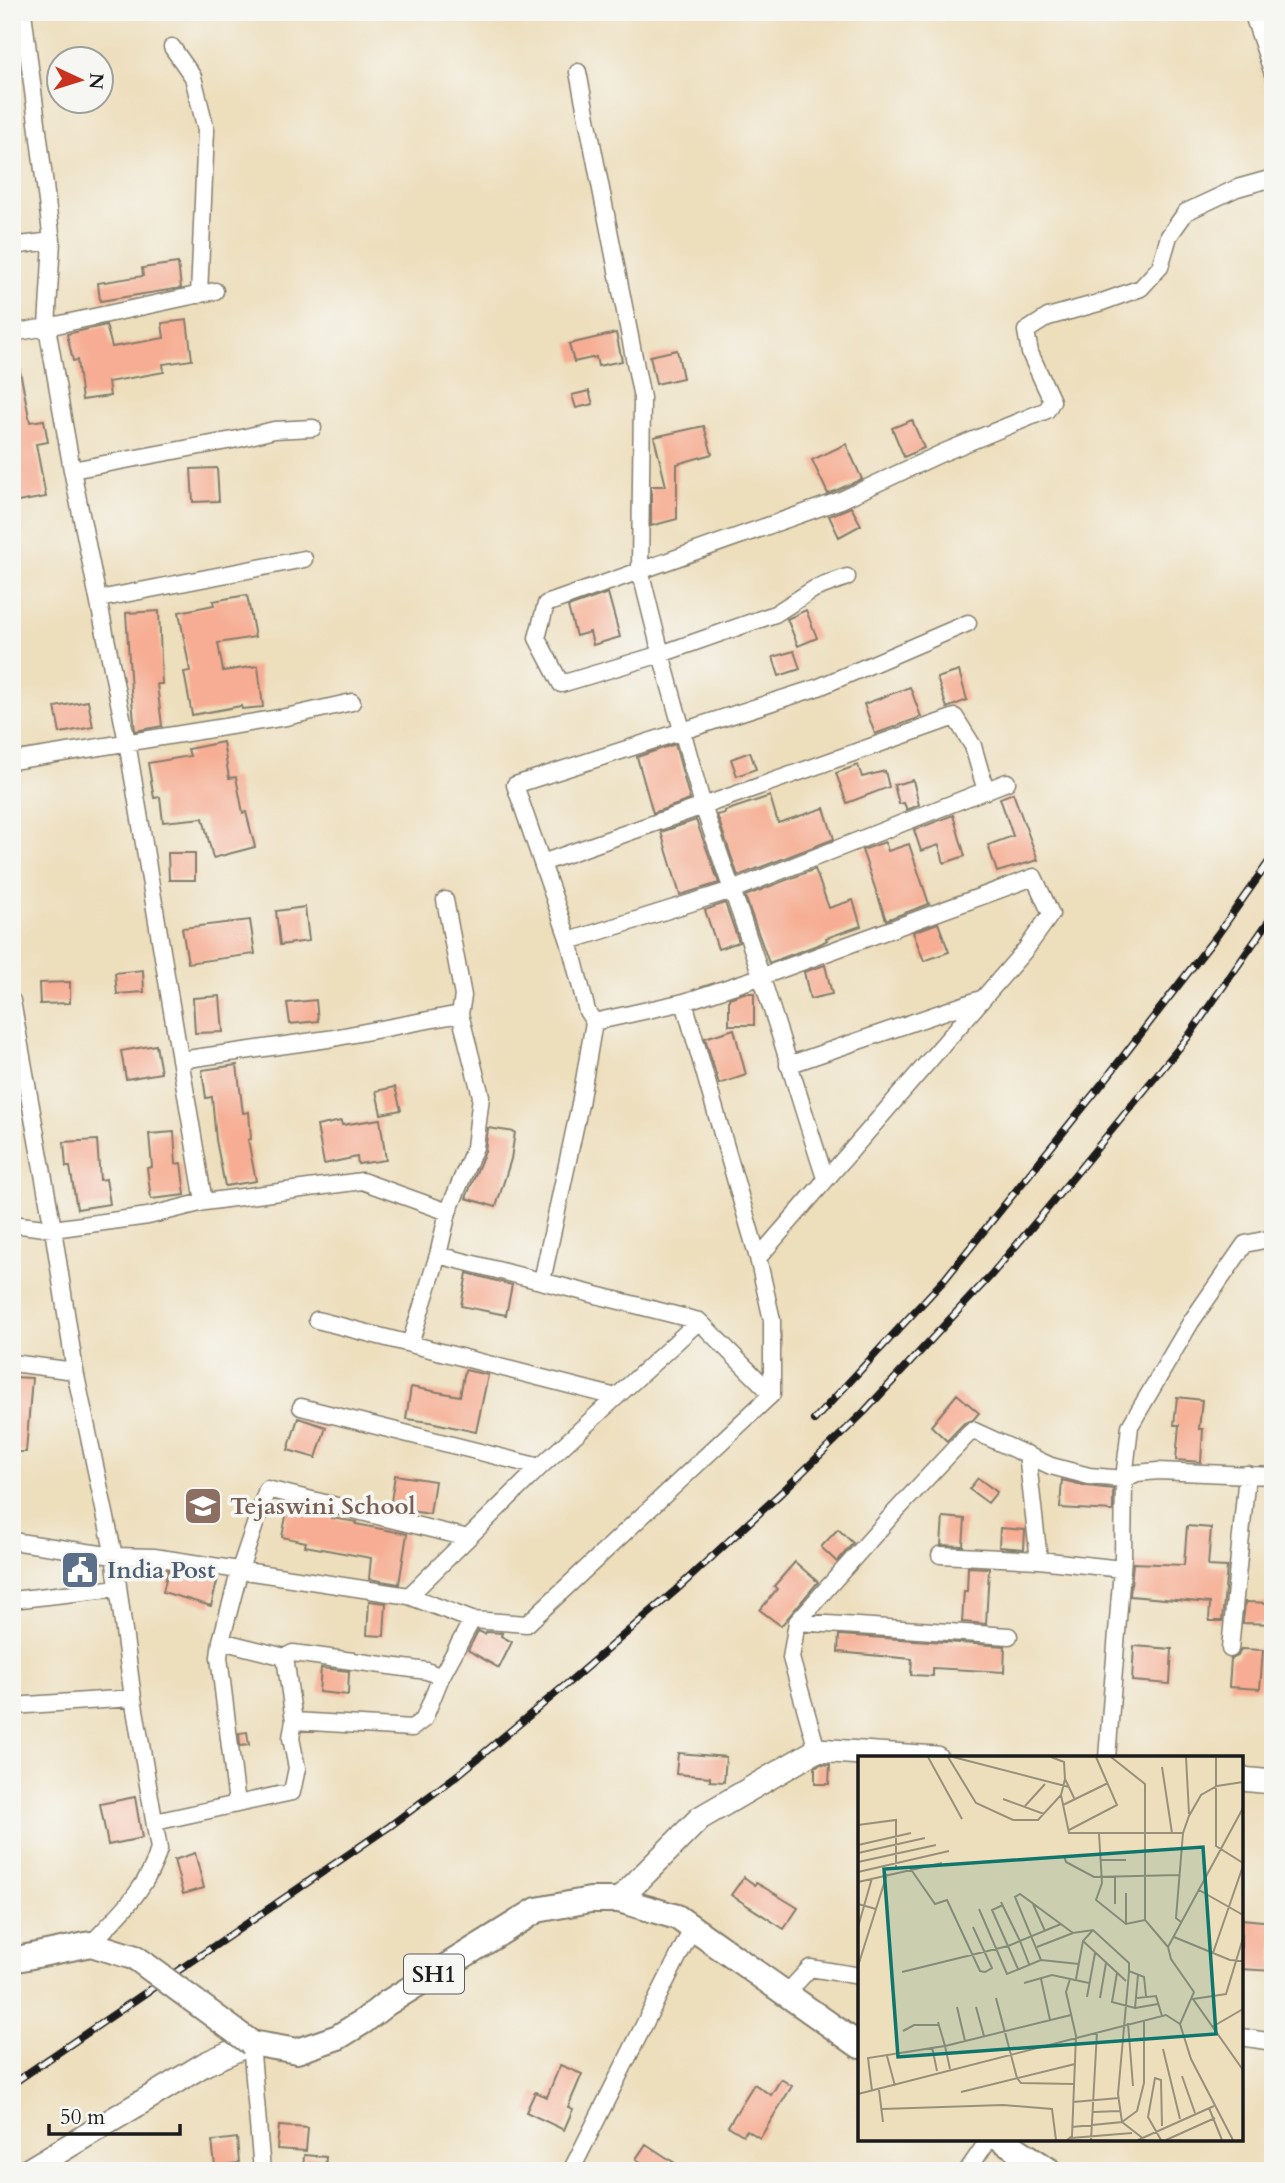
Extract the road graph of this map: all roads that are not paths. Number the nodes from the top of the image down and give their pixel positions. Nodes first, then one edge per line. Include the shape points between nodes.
1 (23, 12) edge
2 (1251, 12) edge
3 (173, 47) dead end
4 (578, 72) dead end
5 (1273, 74) edge
6 (1273, 178) edge
7 (52, 241) junction
8 (12, 246) edge
9 (47, 327) junction
10 (12, 333) edge
11 (313, 428) dead end
12 (72, 470) junction
13 (304, 559) dead end
14 (640, 570) junction
15 (847, 577) dead end
16 (99, 600) junction
17 (968, 623) dead end
18 (661, 654) junction
19 (352, 702) dead end
20 (682, 730) junction
21 (127, 742) junction
22 (12, 761) edge
23 (1007, 782) dead end
24 (986, 791) junction
25 (704, 806) junction
26 (541, 863) junction
27 (732, 890) junction
28 (445, 900) dead end
29 (569, 941) junction
30 (762, 976) junction
31 (983, 998) junction
32 (12, 1002) edge
33 (684, 1002) junction
34 (460, 1014) junction
35 (594, 1022) junction
36 (180, 1060) junction
37 (788, 1065) junction
38 (825, 1178) junction
39 (204, 1202) junction
40 (448, 1212) junction
41 (12, 1224) edge
42 (53, 1229) junction
43 (1273, 1238) edge
44 (438, 1255) junction
45 (758, 1258) junction
46 (542, 1282) junction
47 (317, 1320) dead end
48 (699, 1321) junction
49 (410, 1344) junction
50 (12, 1363) edge
51 (75, 1371) junction
52 (772, 1394) junction
53 (616, 1397) junction
54 (301, 1407) dead end
55 (1027, 1454) junction
56 (540, 1466) junction
57 (1247, 1474) junction
58 (1273, 1476) edge
59 (1124, 1479) junction
60 (468, 1538) junction
61 (12, 1541) edge
62 (940, 1555) dead end
63 (114, 1556) junction
64 (1039, 1560) junction
65 (240, 1569) junction
66 (1122, 1569) junction
67 (118, 1588) junction
68 (409, 1596) junction
69 (12, 1600) edge
70 (472, 1620) junction
71 (797, 1622) junction
72 (1009, 1636) dead end
73 (221, 1641) junction
74 (1230, 1649) dead end
75 (285, 1657) junction
76 (441, 1676) junction
77 (133, 1698) junction
78 (12, 1706) edge
79 (294, 1721) junction
80 (817, 1751) junction
81 (902, 1756) edge
82 (1107, 1756) edge
83 (1243, 1779) edge
84 (1273, 1782) edge
85 (237, 1804) junction
86 (155, 1822) junction
87 (619, 1900) junction
88 (692, 1929) junction
89 (91, 1944) junction
90 (12, 1960) edge
91 (858, 1976) edge
92 (785, 1995) junction
93 (1243, 2037) edge
94 (1273, 2042) edge
95 (251, 2043) junction
96 (858, 2045) edge
97 (988, 2141) edge
98 (1003, 2141) edge
99 (53, 2164) edge
100 (27, 2171) edge
101 (262, 2171) edge
102 (571, 2171) edge
103 (967, 2171) edge
104 (1050, 2171) edge

1 - 7 street
2 - 5 street
3 - 9 street via 193,77 206,130 207,293
4 - 14 street via 642,398
6 - 14 street via 1237,188 1186,212 1169,236 1160,267 1141,288 1048,317 1026,331 1030,353 1052,401 1047,410 841,499
7 - 8 street
7 - 9 street
9 - 10 street
9 - 12 street
11 - 12 street via 274,430
12 - 16 street
13 - 16 street
14 - 18 street
14 - 18 street via 546,604 537,638 561,684
15 - 18 street via 814,589 775,614
16 - 21 street
17 - 20 street via 819,687
18 - 20 street
19 - 21 street
20 - 25 street
20 - 26 street via 515,785
21 - 22 street
21 - 36 street
23 - 24 street
24 - 25 street via 973,746 955,717
24 - 27 street
25 - 26 street
25 - 27 street
26 - 29 street
27 - 29 street
27 - 30 street
28 - 34 street via 463,996
29 - 35 street
30 - 31 street via 1034,877 1051,914
30 - 33 street
30 - 37 street
31 - 37 street
31 - 38 street
32 - 42 street
33 - 35 street
33 - 45 street
34 - 36 street
34 - 40 street via 481,1096 475,1147
35 - 46 street
36 - 39 street
37 - 38 street
38 - 45 street
39 - 40 street via 362,1181
39 - 42 street via 148,1216
40 - 44 street
41 - 42 street
42 - 51 street
43 - 59 street via 1245,1244 1191,1322 1130,1426
44 - 46 street
44 - 49 street
45 - 52 street via 772,1320
46 - 48 street
47 - 49 street
48 - 52 street
48 - 53 street
49 - 53 street
50 - 51 street
51 - 63 street
52 - 70 street via 527,1624
53 - 56 street
54 - 56 street
55 - 59 street via 1069,1472
55 - 64 street
55 - 71 street via 972,1430
56 - 60 street
57 - 58 street
57 - 59 street via 1158,1471
57 - 74 street
59 - 66 street
60 - 65 street via 267,1489
60 - 68 street
61 - 63 street
62 - 64 street
63 - 65 street
63 - 67 street
64 - 66 street
65 - 68 street
65 - 73 street
66 - 82 street
67 - 69 street
67 - 77 street
68 - 70 street
70 - 76 street
71 - 72 street
71 - 80 street via 790,1658
73 - 75 street
73 - 85 street via 219,1657
75 - 76 street via 293,1653
75 - 79 street
76 - 79 street via 424,1719 412,1728
77 - 78 street
77 - 86 street
79 - 85 street via 291,1738 297,1768 292,1792
80 - 81 street
80 - 87 street via 700,1818
83 - 84 street
85 - 86 street
86 - 89 street via 159,1849 155,1863 140,1891
87 - 88 main road, SH1 via 677,1917
87 - 95 main road, SH1 via 590,1900 537,1910 338,2036 297,2051
88 - 92 main road, SH1
88 - 102 street
89 - 90 main road, SH1
89 - 95 main road, SH1, bridge via 136,1958
91 - 92 street via 810,1968
92 - 96 main road, SH1
93 - 94 street
95 - 99 street via 205,2064
95 - 101 street
97 - 103 street
98 - 104 main road
99 - 100 street

